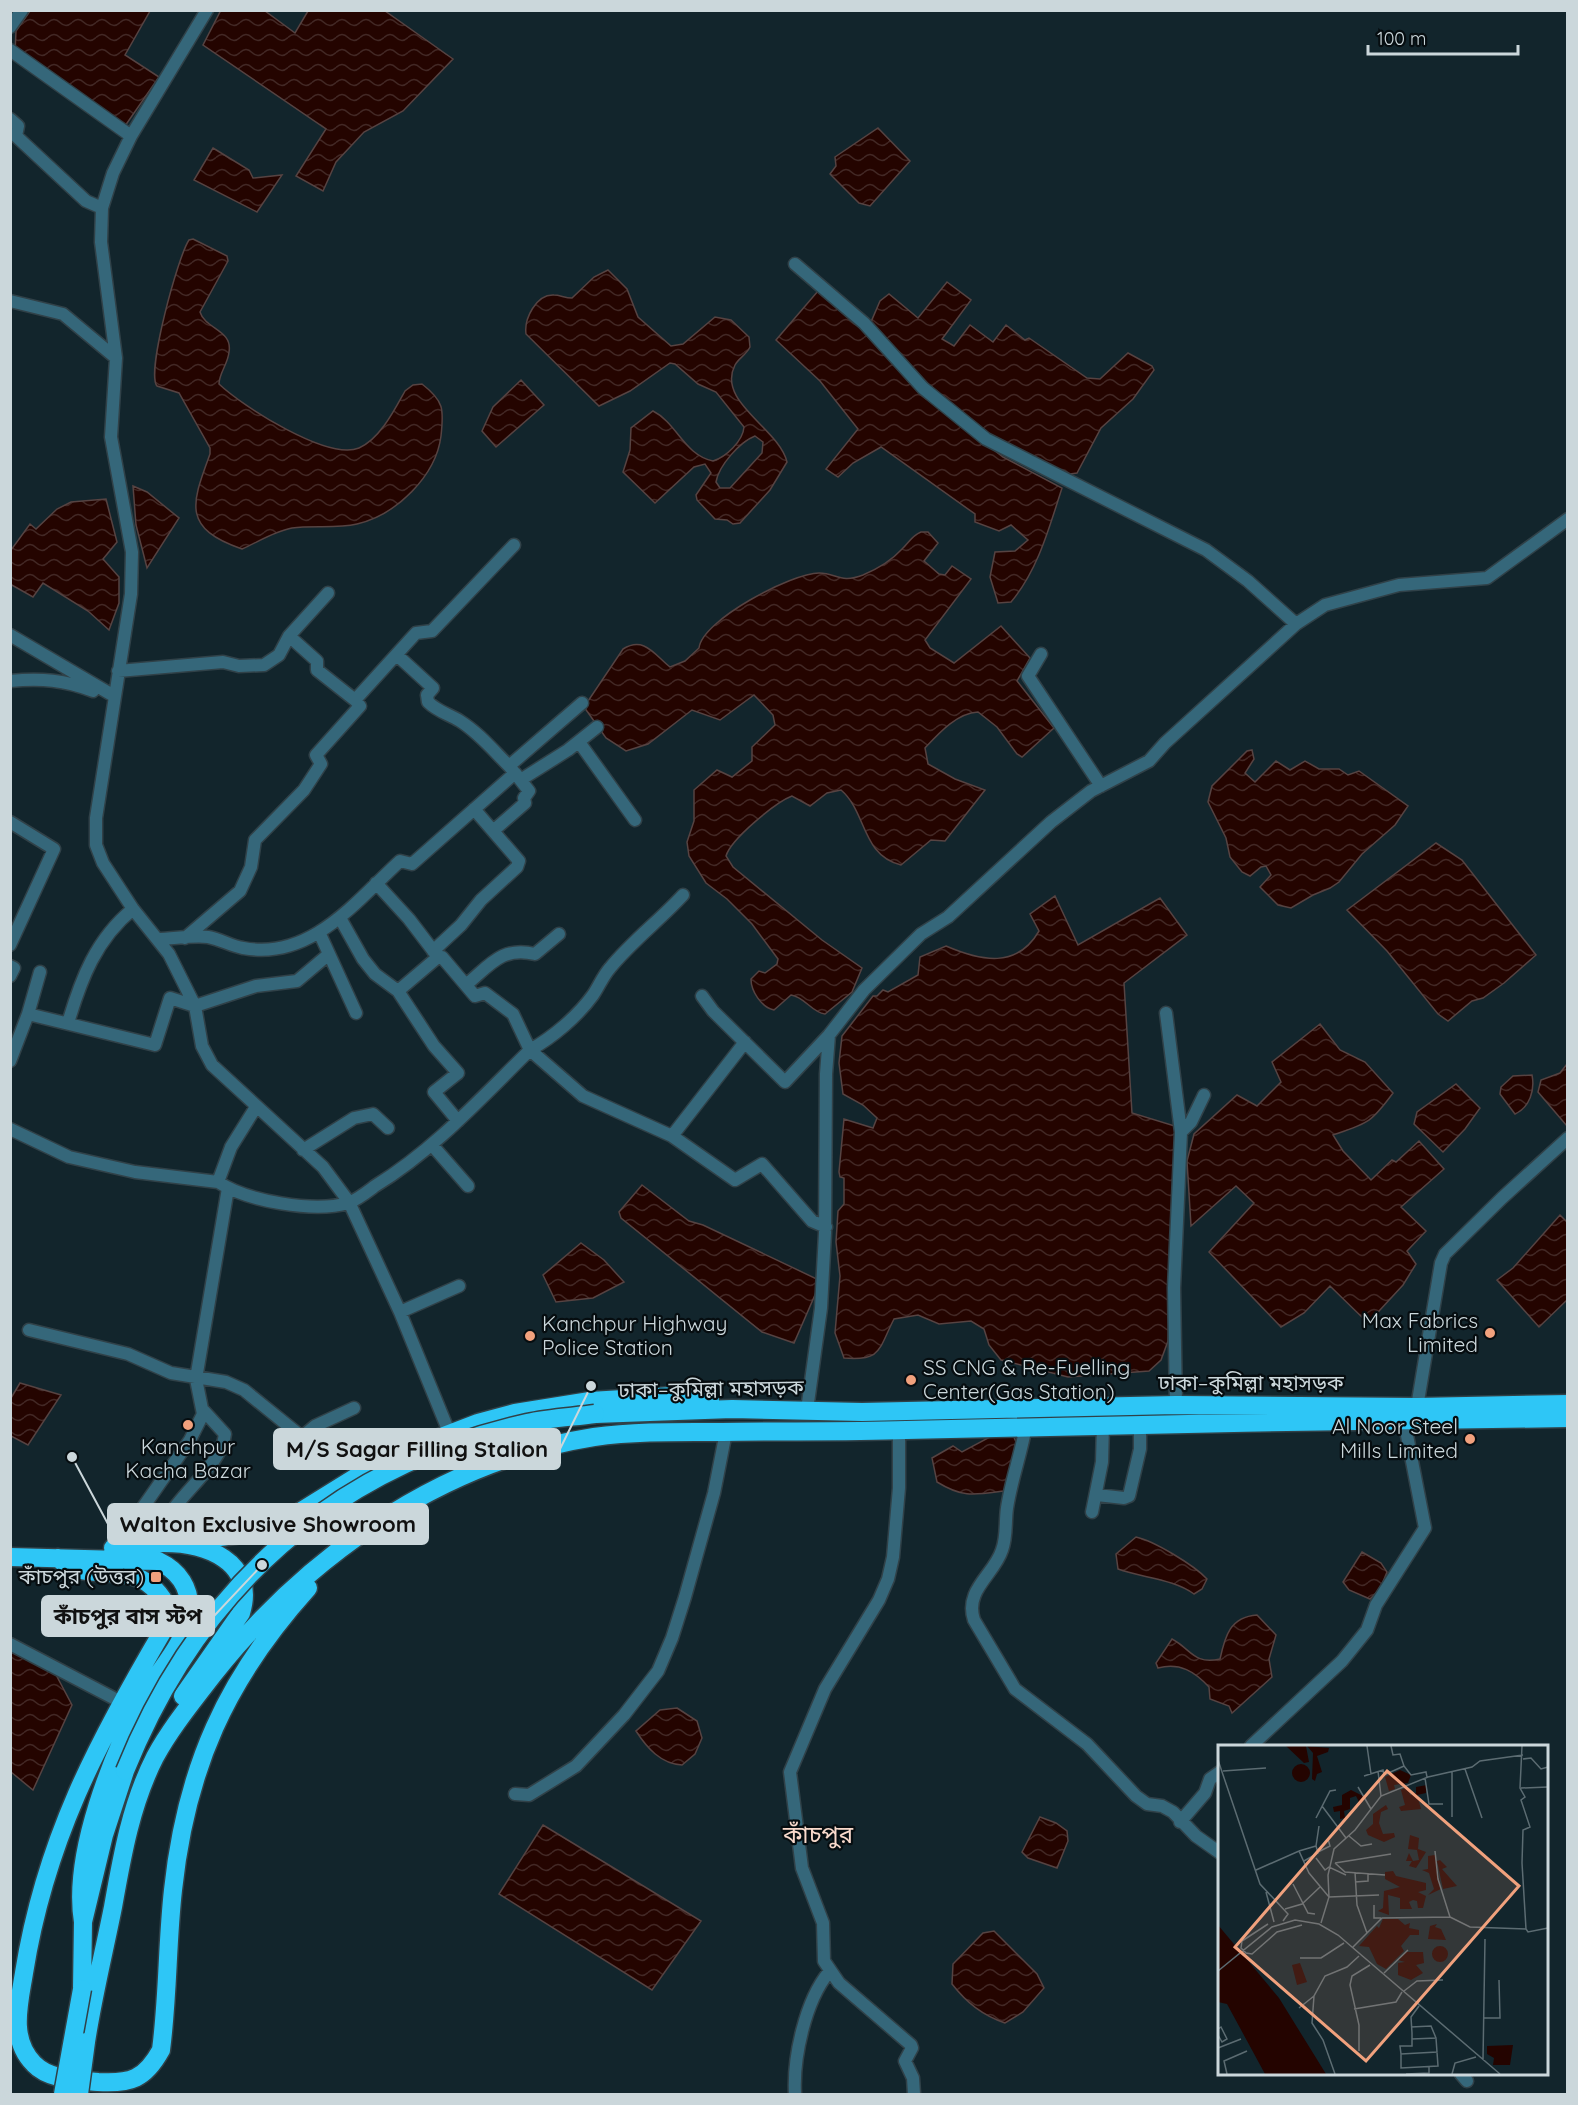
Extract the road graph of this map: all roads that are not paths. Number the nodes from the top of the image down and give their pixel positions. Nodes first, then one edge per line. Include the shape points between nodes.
1 (22, 10) edge
2 (207, 10) edge
3 (10, 27) edge
4 (13, 54) edge
5 (10, 119) edge
6 (131, 136) junction
7 (102, 208) junction
8 (795, 264) dead end
9 (10, 301) edge
10 (116, 358) junction
11 (1568, 519) edge
12 (514, 545) dead end
13 (328, 593) dead end
14 (1296, 624) junction
15 (10, 635) edge
16 (289, 636) junction
17 (1041, 654) dead end
18 (398, 656) junction
19 (118, 671) junction
20 (10, 681) edge
21 (114, 698) junction
22 (355, 700) junction
23 (582, 703) dead end
24 (597, 727) dead end
25 (579, 742) junction
26 (515, 773) junction
27 (1101, 786) junction
28 (474, 809) junction
29 (635, 820) dead end
30 (10, 822) edge
31 (493, 831) junction
32 (376, 883) junction
33 (682, 895) dead end
34 (133, 909) junction
35 (340, 918) junction
36 (319, 932) junction
37 (559, 934) dead end
38 (185, 938) junction
39 (157, 939) junction
40 (10, 945) edge
41 (328, 954) junction
42 (435, 954) junction
43 (10, 966) edge
44 (40, 972) dead end
45 (10, 976) edge
46 (466, 985) junction
47 (398, 991) junction
48 (702, 996) dead end
49 (195, 1006) junction
50 (356, 1013) dead end
51 (1166, 1013) dead end
52 (28, 1014) junction
53 (68, 1023) junction
54 (829, 1035) junction
55 (745, 1042) junction
56 (530, 1050) junction
57 (10, 1061) edge
58 (1204, 1095) dead end
59 (256, 1107) junction
60 (458, 1120) junction
61 (388, 1128) dead end
62 (10, 1129) edge
63 (1181, 1132) junction
64 (672, 1136) junction
65 (1568, 1138) edge
66 (432, 1145) junction
67 (303, 1150) junction
68 (223, 1185) junction
69 (468, 1186) dead end
70 (349, 1202) junction
71 (826, 1227) junction
72 (459, 1286) dead end
73 (400, 1312) junction
74 (28, 1330) dead end
75 (195, 1379) junction
76 (1568, 1404) edge
77 (1176, 1405) junction
78 (354, 1408) dead end
79 (732, 1409) junction
80 (807, 1410) junction
81 (204, 1411) junction
82 (1410, 1414) junction
83 (1568, 1418) edge
84 (1103, 1424) junction
85 (1140, 1424) junction
86 (1026, 1426) junction
87 (899, 1431) junction
88 (449, 1432) junction
89 (726, 1432) junction
90 (1097, 1495) junction
91 (1092, 1512) dead end
92 (168, 1543) junction
93 (10, 1548) edge
94 (122, 1548) junction
95 (10, 1557) edge
96 (58, 1558) junction
97 (326, 1560) junction
98 (10, 1644) edge
99 (121, 1702) junction
100 (1252, 1745) edge
101 (155, 1757) junction
102 (1218, 1773) edge
103 (515, 1794) dead end
104 (1180, 1822) junction
105 (1218, 1851) edge
106 (83, 1922) junction
107 (829, 1972) junction
108 (88, 1989) junction
109 (86, 2042) junction
110 (63, 2094) edge
111 (79, 2094) edge
112 (88, 2094) edge
113 (795, 2094) edge
114 (914, 2094) edge

1 - 3 street
2 - 6 street
4 - 6 street
5 - 7 street via 18,126 16,136 86,201
6 - 7 street
7 - 10 street via 101,242
8 - 14 street via 864,323 923,388 986,439 1206,550
9 - 10 street via 63,314
10 - 19 street via 111,437 132,552 131,594
11 - 14 street via 1487,578 1399,585 1325,605
12 - 18 street via 432,631 416,633
13 - 16 street
14 - 27 street via 1149,761
15 - 21 street
16 - 19 street via 279,655 264,664 239,666 222,662
16 - 22 street via 317,661 317,670
17 - 27 street via 1028,676
18 - 22 street
18 - 26 street via 433,688 427,695 428,702 438,712 457,719 478,734
19 - 21 street
20 - 21 street via 43,678 70,682
21 - 34 street via 96,818 96,845
22 - 38 street via 360,706 316,755 321,764 304,790 255,840 251,867 240,891
23 - 26 street
24 - 25 street
25 - 26 street
25 - 29 street
26 - 28 street
26 - 31 street via 530,791 525,803
27 - 54 street via 1051,822 948,917 921,934 864,990
28 - 31 street
28 - 32 street via 412,864 400,861
30 - 40 street via 54,849
31 - 42 street via 519,861 517,867 481,900
32 - 35 street
32 - 42 street
33 - 56 street via 609,969 574,1017
34 - 39 street
34 - 53 street via 100,942
35 - 36 street
35 - 47 street via 363,959
36 - 38 street via 277,950 244,949 207,937
36 - 41 street
37 - 46 street via 536,954 518,950 503,954
38 - 39 street
39 - 49 street via 169,954
41 - 49 street via 297,981 256,986
41 - 50 street
42 - 46 street
42 - 47 street
43 - 45 street via 14,968
44 - 52 street
46 - 56 street via 476,996 485,993 513,1014
47 - 60 street via 434,1046 458,1072 434,1092
48 - 55 street
49 - 53 street via 170,998 154,1045
49 - 59 street via 202,1046 212,1065
51 - 63 street
52 - 53 street
52 - 57 street
54 - 55 street via 785,1082
54 - 71 street
55 - 64 street
56 - 60 street
56 - 64 street via 583,1096
58 - 63 street via 1191,1122
59 - 67 street
59 - 68 street via 231,1147
60 - 66 street
61 - 67 street via 373,1114 354,1118
62 - 68 street via 69,1157
63 - 77 street via 1174,1288
64 - 71 street via 735,1180 762,1164 812,1221
65 - 82 street via 1445,1254
66 - 69 street
66 - 70 street
67 - 70 street via 323,1167
68 - 70 street via 273,1202
68 - 75 street
70 - 73 street
71 - 80 street via 821,1308
72 - 73 street
73 - 88 street
74 - 75 street via 128,1354
75 - 78 street via 226,1382 244,1390 302,1437 315,1426
75 - 81 street
76 - 82 highway, ঢাকা–কুমিল্লা মহাসড়ক
77 - 80 highway, ঢাকা–কুমিল্লা মহাসড়ক
77 - 82 highway, ঢাকা–কুমিল্লা মহাসড়ক
79 - 80 highway, ঢাকা–কুমিল্লা মহাসড়ক
79 - 88 highway via 696,1398 631,1397 515,1413
79 - 106 highway, ঢাকা–কুমিল্লা মহাসড়ক, bridge via 595,1414 530,1423 438,1450 379,1478 311,1521 252,1570 198,1634 162,1691 125,1771 104,1835
81 - 92 street via 225,1434 224,1447 164,1522
81 - 94 street via 190,1440 139,1513
82 - 83 highway, ঢাকা–কুমিল্লা মহাসড়ক
82 - 85 highway, ঢাকা–কুমিল্লা মহাসড়ক
82 - 100 street via 1425,1528 1376,1605 1367,1630 1341,1661
84 - 85 highway, ঢাকা–কুমিল্লা মহাসড়ক
84 - 86 highway, ঢাকা–কুমিল্লা মহাসড়ক
84 - 90 street
85 - 90 street via 1140,1449 1130,1496
86 - 87 highway, ঢাকা–কুমিল্লা মহাসড়ক
86 - 104 street via 1007,1508 1002,1553 974,1596 970,1608 974,1620 1015,1689 1087,1744 1136,1796 1173,1812
87 - 89 highway, ঢাকা–কুমিল্লা মহাসড়ক
87 - 107 street via 899,1488 888,1579 825,1689 790,1772 802,1868 824,1923 824,1961
88 - 92 highway via 357,1476 271,1530
89 - 97 highway, ঢাকা–কুমিল্লা মহাসড়ক via 608,1436 516,1455 420,1497
89 - 103 street via 714,1493 685,1597 658,1671 624,1715 576,1766 529,1795
90 - 91 street
92 - 94 highway
92 - 101 highway via 207,1549 223,1557 241,1578 244,1602 235,1624 169,1716
93 - 94 highway
95 - 96 highway
96 - 99 highway via 73,1569 135,1575 163,1598 164,1629
96 - 106 highway via 158,1561 179,1574 189,1598 187,1625 145,1695 93,1821 81,1870
97 - 99 highway via 315,1580 246,1666 220,1714 191,1786 173,1891 161,2050 152,2067 137,2079 117,2083 47,2074 34,2065 23,2049 17,2023 37,1902 59,1837 100,1740
97 - 101 highway, ঢাকা–কুমিল্লা মহাসড়ক via 243,1637 184,1712
98 - 99 street
101 - 108 highway, ঢাকা–কুমিল্লা মহাসড়ক via 123,1851
102 - 104 street
104 - 105 street
106 - 108 highway, ঢাকা–কুমিল্লা মহাসড়ক
107 - 113 street via 815,1996 803,2032 794,2073
107 - 114 street via 911,2045 904,2061 913,2078
108 - 109 highway
108 - 110 highway, bridge via 71,2038
109 - 111 highway, bridge
109 - 112 highway, bridge

